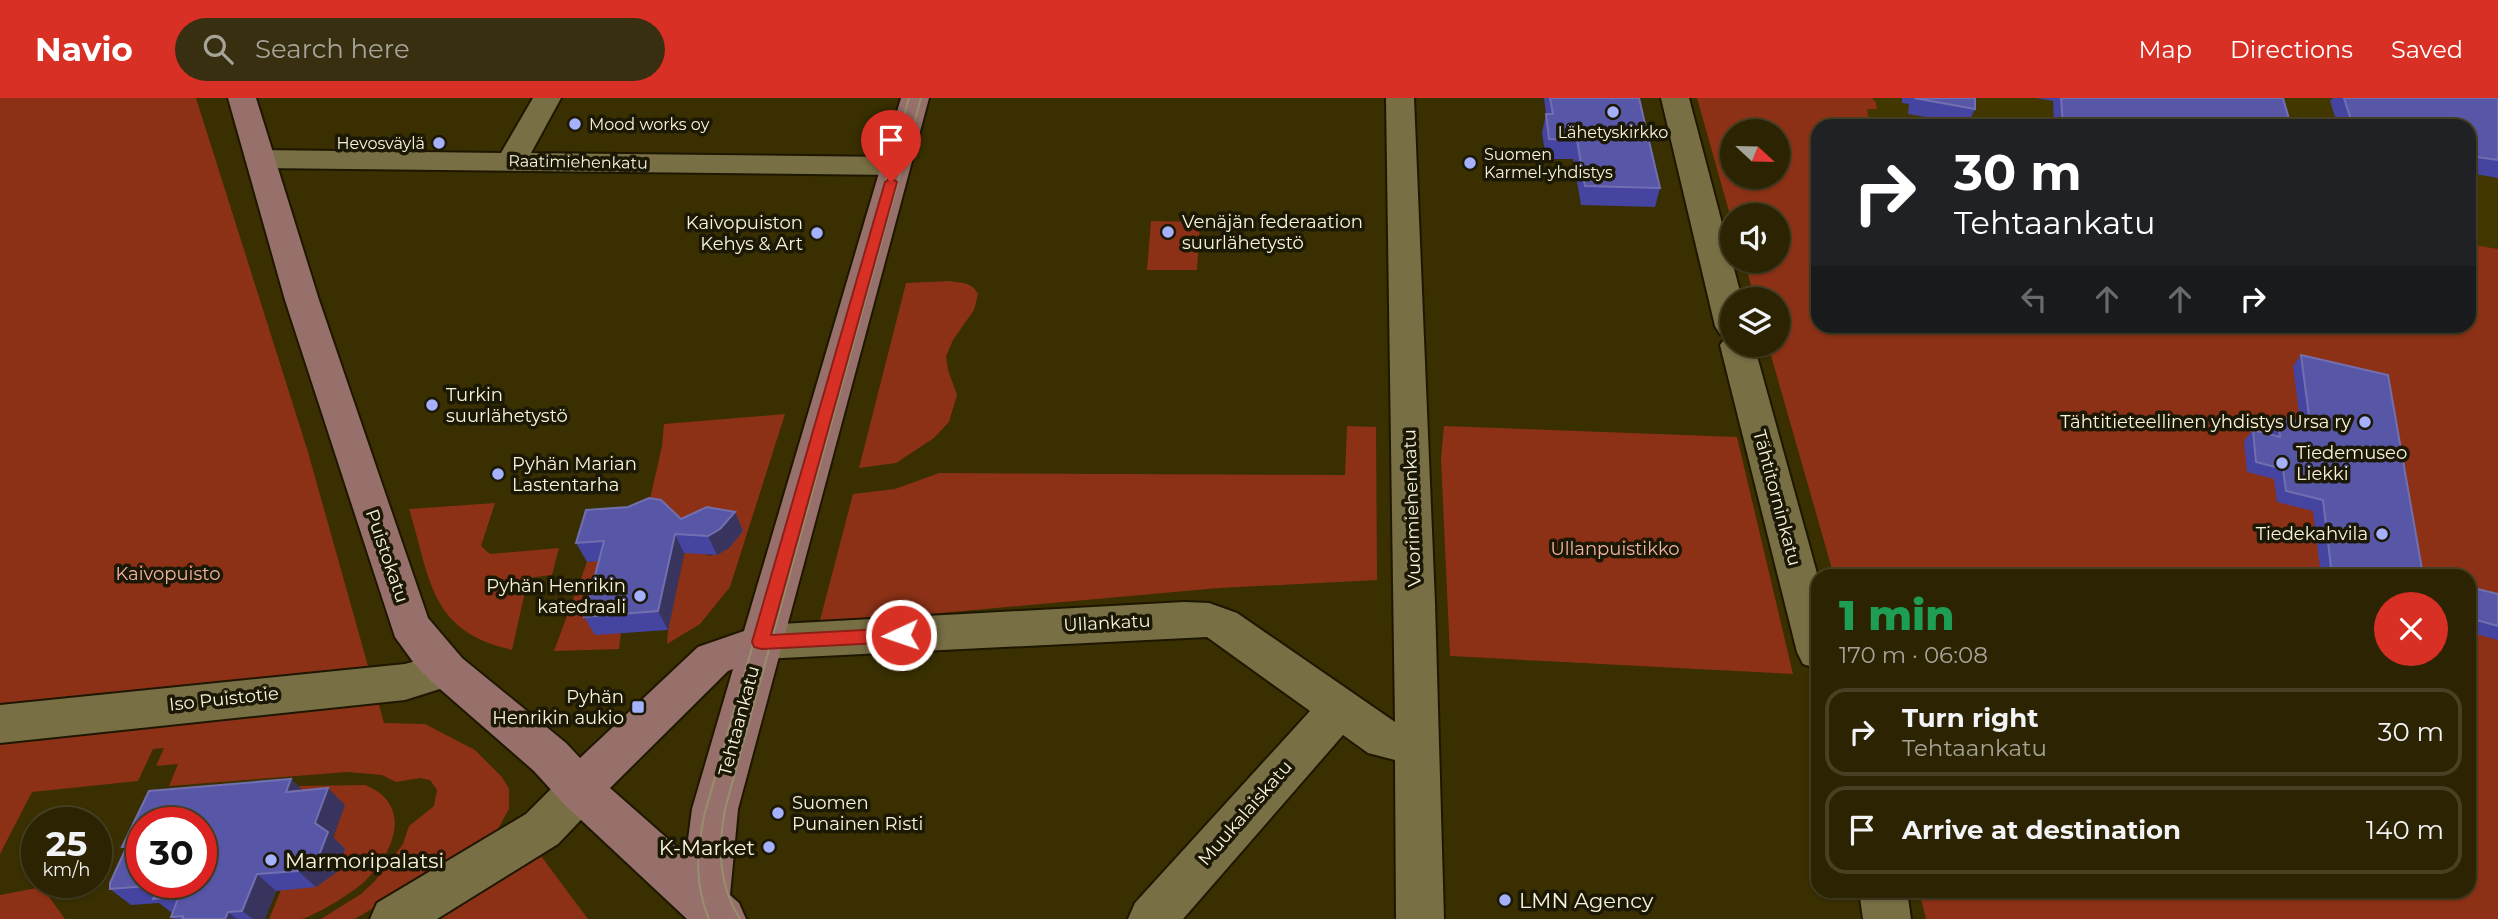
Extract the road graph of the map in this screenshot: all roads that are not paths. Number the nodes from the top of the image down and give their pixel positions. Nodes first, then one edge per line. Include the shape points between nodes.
1 (242, 98) edge
2 (547, 98) edge
3 (915, 98) edge
4 (1400, 98) edge
5 (1675, 98) edge
6 (260, 159) junction
7 (511, 161) junction
8 (895, 166) junction
9 (1722, 287) edge
10 (1740, 357) edge
11 (1811, 625) edge
12 (761, 642) junction
13 (447, 670) junction
14 (1340, 708) junction
15 (0, 724) edge
16 (1416, 743) junction
17 (580, 790) junction
18 (1884, 898) edge
19 (714, 911) edge
20 (394, 919) edge
21 (1152, 919) edge
22 (1420, 919) edge
23 (1887, 919) edge

1 - 6 street, Puistokatu
2 - 7 street
3 - 8 street, Tehtaankatu
4 - 16 street, Vuorimiehenkatu
5 - 9 street
6 - 7 street, Raatimiehenkatu
6 - 13 street, Puistokatu via 410,625
7 - 8 street, Raatimiehenkatu
8 - 12 street, Tehtaankatu
10 - 11 street, Tähtitorninkatu
12 - 14 street, Ullankatu via 1209,620
12 - 17 street via 713,659
12 - 19 street, Tehtaankatu via 715,809 710,843
13 - 15 street, Iso Puistotie via 405,682
13 - 17 street, Puistokatu via 550,757
14 - 16 street, Ullankatu via 1384,740
14 - 21 street, Muukalaiskatu
16 - 22 street, Vuorimiehenkatu
17 - 19 street, Puistokatu
17 - 20 street via 542,829
18 - 23 street

